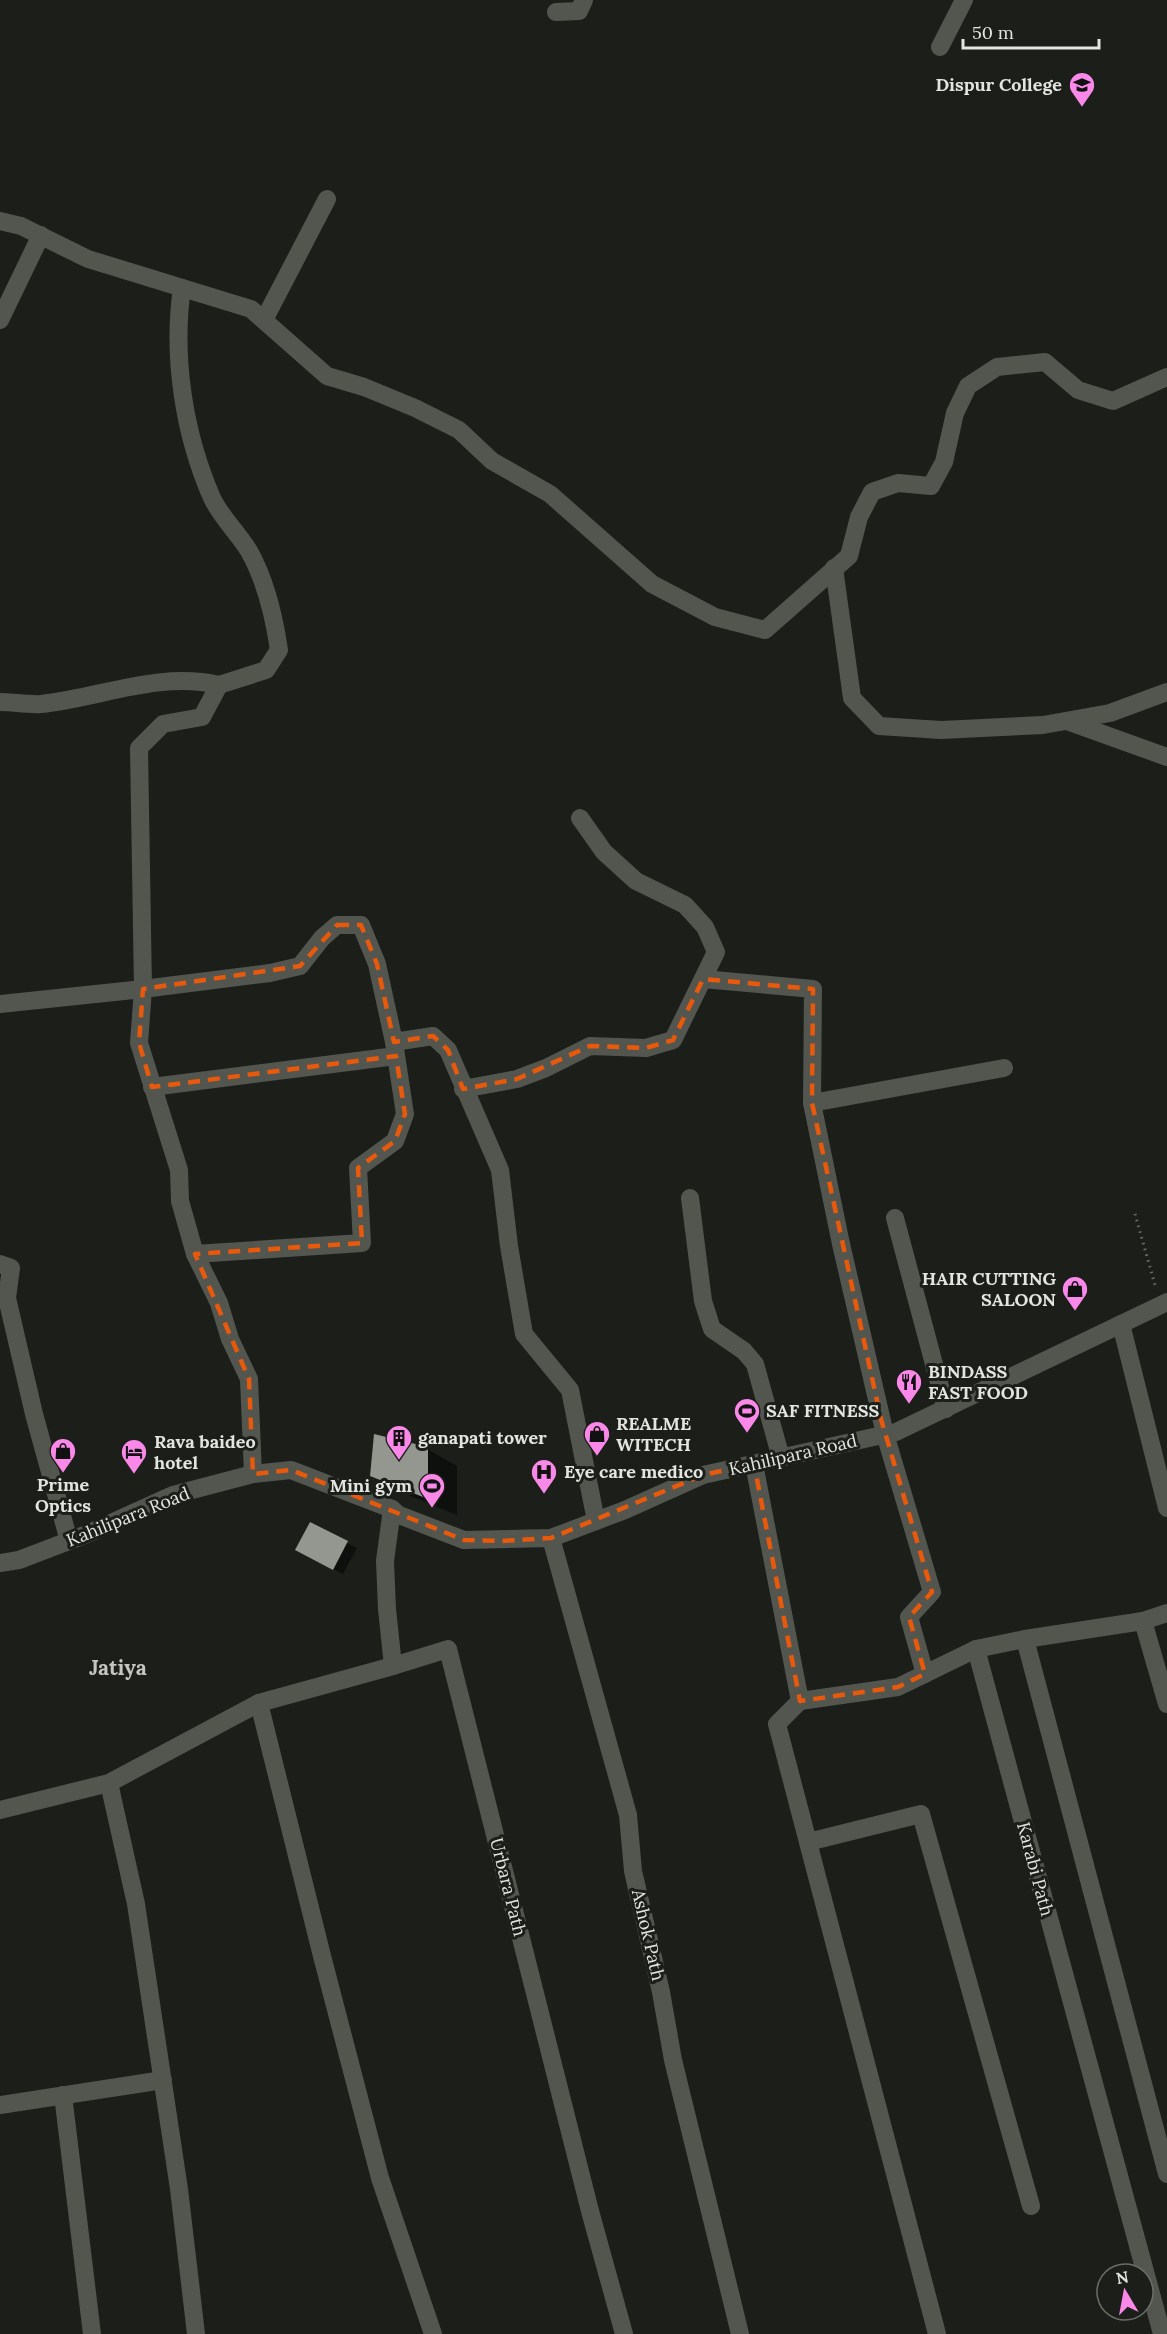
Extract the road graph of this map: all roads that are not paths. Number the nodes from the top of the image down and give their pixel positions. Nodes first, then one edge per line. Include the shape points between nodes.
1 (584, 0) edge
2 (964, 0) edge
3 (556, 12) dead end
4 (940, 47) dead end
5 (327, 199) dead end
6 (0, 221) edge
7 (41, 235) junction
8 (182, 288) junction
9 (0, 320) edge
10 (264, 320) junction
11 (1167, 377) edge
12 (834, 568) junction
13 (219, 685) junction
14 (1167, 692) edge
15 (0, 702) edge
16 (1066, 721) junction
17 (1167, 757) edge
18 (580, 818) dead end
19 (703, 980) junction
20 (142, 989) junction
21 (0, 1004) edge
22 (395, 1049) junction
23 (1004, 1068) dead end
24 (152, 1087) junction
25 (464, 1089) junction
26 (812, 1103) junction
27 (690, 1198) dead end
28 (895, 1218) dead end
29 (195, 1254) junction
30 (0, 1264) edge
31 (1167, 1302) edge
32 (1121, 1324) junction
33 (946, 1408) junction
34 (885, 1434) junction
35 (781, 1458) junction
36 (754, 1464) junction
37 (253, 1474) junction
38 (1167, 1508) edge
39 (392, 1509) junction
40 (596, 1521) junction
41 (551, 1538) junction
42 (69, 1541) junction
43 (0, 1563) edge
44 (1167, 1613) edge
45 (1143, 1621) junction
46 (1025, 1639) junction
47 (976, 1649) junction
48 (393, 1665) junction
49 (925, 1674) junction
50 (800, 1701) junction
51 (259, 1703) junction
52 (1167, 1704) edge
53 (110, 1783) junction
54 (0, 1809) edge
55 (808, 1842) junction
56 (163, 2080) junction
57 (63, 2095) junction
58 (0, 2105) edge
59 (1167, 2174) edge
60 (1031, 2206) dead end
61 (92, 2334) edge
62 (196, 2334) edge
63 (433, 2334) edge
64 (624, 2334) edge
65 (740, 2334) edge
66 (937, 2334) edge
67 (1162, 2334) edge

1 - 3 street via 579,11
2 - 4 street
5 - 10 street
6 - 7 street
7 - 8 street via 88,259
7 - 9 street
8 - 10 street via 251,309
8 - 13 street via 177,322 192,438 213,500 249,551 272,607 279,650 266,670
10 - 12 street via 327,376 364,387 459,430 492,461 550,494 652,584 715,616 765,630
11 - 12 street via 1113,401 1078,390 1045,362 997,368 968,386 956,413 944,462 931,486 898,483 872,492 859,517 849,556
12 - 16 street via 852,698 879,726 941,730
13 - 15 street via 145,683 41,704
13 - 20 street via 202,717 163,724 139,748
14 - 16 street via 1110,713
16 - 17 street
18 - 19 street via 604,852 636,881 685,905 705,927 716,952
19 - 25 street via 673,1040 646,1048 590,1046 517,1079
19 - 26 street via 813,989
20 - 21 street
20 - 22 street via 300,966 337,925 361,926 377,964
20 - 24 street via 139,1043
22 - 24 street
22 - 25 street via 433,1036 448,1050
22 - 29 street via 405,1114 395,1141 358,1168 362,1243
23 - 26 street
24 - 29 street via 179,1170 180,1201
25 - 40 street via 500,1170 524,1334 570,1390
26 - 34 street
27 - 35 street via 703,1301 712,1329 744,1351 755,1364
28 - 33 street
29 - 37 street via 249,1379
30 - 42 street via 11,1268 7,1298
31 - 32 street, Kahilipara Road
32 - 33 street, Kahilipara Road
32 - 38 street
33 - 34 street, Kahilipara Road
34 - 35 street, Kahilipara Road
34 - 49 street via 932,1592 909,1617
35 - 36 street, Kahilipara Road
36 - 40 street, Kahilipara Road via 703,1475
36 - 50 street
37 - 39 street, Kahilipara Road via 291,1470
37 - 42 street, Kahilipara Road via 172,1495
39 - 41 street, Kahilipara Road via 464,1540
39 - 48 street via 385,1561
40 - 41 street, Kahilipara Road
41 - 65 street, Ashok Path via 628,1815 633,1870 673,2060
42 - 43 street, Kahilipara Road
44 - 45 street
45 - 46 street
45 - 52 street
46 - 47 street
46 - 59 street
47 - 49 street
47 - 67 street, Karabi Path
48 - 51 street
48 - 64 street, Urbara Path via 448,1649
49 - 50 street via 898,1687
50 - 55 street via 777,1724
51 - 53 street
51 - 63 street via 381,2178
53 - 54 street
53 - 56 street via 136,1904
55 - 60 street via 921,1814
55 - 66 street
56 - 57 street
56 - 62 street
57 - 58 street
57 - 61 street

